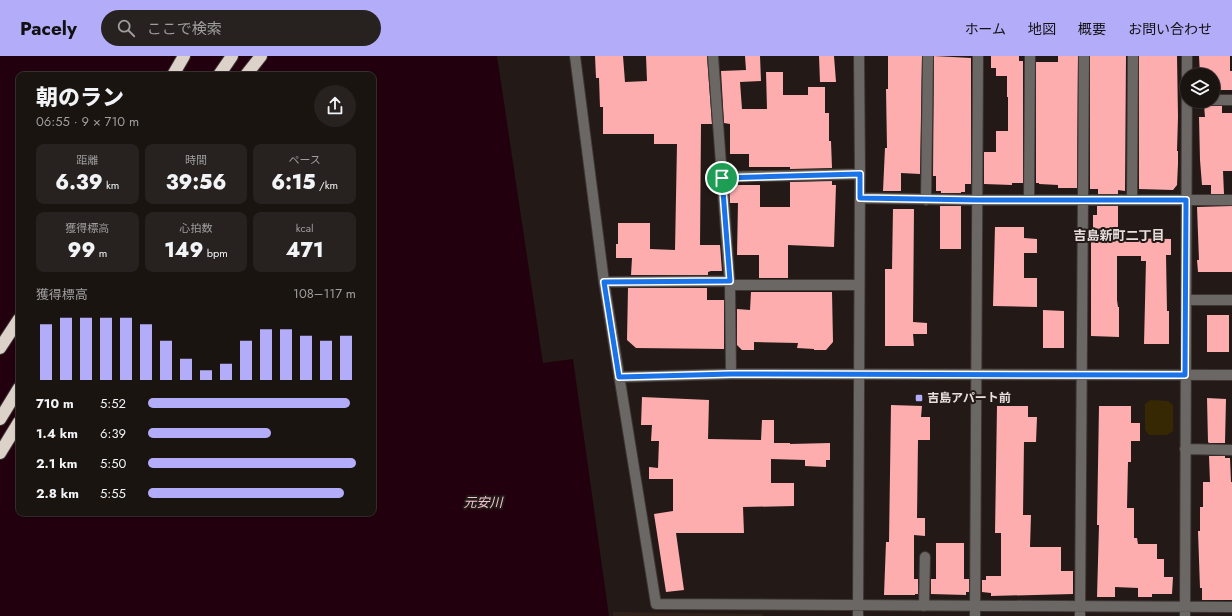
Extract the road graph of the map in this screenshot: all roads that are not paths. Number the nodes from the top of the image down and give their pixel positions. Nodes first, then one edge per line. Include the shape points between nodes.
1 (184, 56) edge
2 (232, 56) edge
3 (261, 56) edge
4 (575, 56) edge
5 (713, 56) edge
6 (859, 56) edge
7 (928, 56) edge
8 (978, 56) edge
9 (1030, 56) edge
10 (1084, 56) edge
11 (1133, 56) edge
12 (1187, 56) edge
13 (1187, 68) edge
14 (174, 72) edge
15 (221, 72) edge
16 (248, 72) edge
17 (1220, 100) edge
18 (1232, 100) edge
19 (1187, 108) edge
20 (860, 174) junction
21 (722, 178) junction
22 (860, 198) junction
23 (926, 200) junction
24 (978, 200) junction
25 (1029, 200) junction
26 (1132, 200) junction
27 (1186, 200) junction
28 (1232, 200) edge
29 (1083, 201) junction
30 (604, 282) junction
31 (730, 283) junction
32 (859, 285) junction
33 (1186, 300) junction
34 (1232, 300) edge
35 (16, 324) edge
36 (0, 348) edge
37 (731, 374) junction
38 (859, 374) junction
39 (977, 374) junction
40 (1082, 375) junction
41 (1185, 375) junction
42 (1232, 375) edge
43 (619, 377) junction
44 (16, 393) edge
45 (0, 419) edge
46 (16, 427) edge
47 (1185, 449) junction
48 (1232, 450) edge
49 (0, 453) edge
50 (925, 557) dead end
51 (858, 605) junction
52 (924, 606) junction
53 (1232, 607) edge
54 (975, 611) edge
55 (1080, 611) edge
56 (1185, 612) edge
57 (858, 616) edge

1 - 14 highway
2 - 15 highway
3 - 16 highway
4 - 30 street
5 - 21 street
6 - 20 street
7 - 23 street
8 - 24 street
9 - 25 street
10 - 29 street
11 - 26 street
12 - 13 street
17 - 18 street
19 - 27 street
20 - 21 street
20 - 22 street
21 - 31 street
22 - 23 street
22 - 32 street
23 - 24 street
24 - 25 street
24 - 39 street
25 - 29 street
26 - 27 street
26 - 29 street
27 - 28 street
27 - 33 street
29 - 40 street
30 - 31 street
30 - 43 street
31 - 32 street
31 - 37 street
32 - 38 street
33 - 34 street
33 - 41 street
35 - 36 highway
37 - 38 street
37 - 43 street
38 - 39 street
38 - 51 street
39 - 40 street
39 - 54 street
40 - 41 street
40 - 55 street
41 - 42 street
41 - 47 street
43 - 51 street via 656,604
44 - 45 highway
46 - 49 highway
47 - 48 street
47 - 56 street
50 - 52 street
51 - 52 street
51 - 57 street
52 - 54 street
53 - 56 street
54 - 55 street
55 - 56 street

